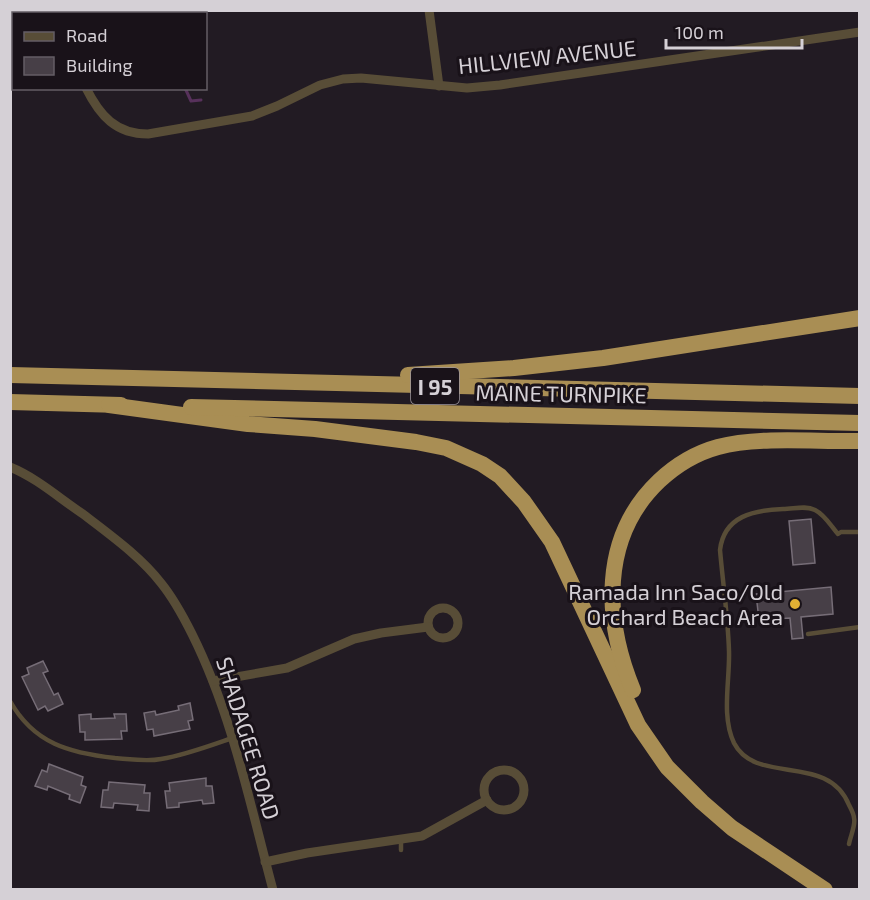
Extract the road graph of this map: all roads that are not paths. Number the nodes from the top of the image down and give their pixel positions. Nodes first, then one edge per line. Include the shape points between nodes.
1 (429, 10) edge
2 (860, 32) edge
3 (439, 86) junction
4 (87, 90) edge
5 (860, 318) edge
6 (10, 375) edge
7 (294, 382) junction
8 (860, 394) edge
9 (10, 402) edge
10 (109, 405) junction
11 (860, 423) edge
12 (860, 441) edge
13 (10, 467) edge
14 (860, 532) edge
15 (428, 627) dead end
16 (860, 627) edge
17 (808, 634) dead end
18 (213, 681) junction
19 (10, 701) edge
20 (232, 738) junction
21 (486, 800) junction
22 (401, 840) junction
23 (849, 844) dead end
24 (401, 850) dead end
25 (265, 862) junction
26 (273, 890) edge
27 (826, 890) edge

1 - 3 street
2 - 3 street, HILLVIEW AVENUE via 500,85
3 - 4 street, HILLVIEW AVENUE via 343,78 252,116 148,134 117,127 98,110
5 - 7 highway via 548,365
6 - 7 highway, MAINE TURNPIKE / I 95
7 - 8 highway, MAINE TURNPIKE / I 95
9 - 10 highway, MAINE TURNPIKE / I 95
10 - 11 highway, MAINE TURNPIKE / I 95
10 - 27 highway via 416,442 446,448 500,476 552,542 638,725 667,767 732,828
12 - 27 highway via 739,443 686,461 664,476 637,505 621,536 613,576 614,612 624,665 658,740 713,802
13 - 18 street, SHADAGEE ROAD via 30,476 97,525 148,568 181,612
14 - 23 lane via 838,534 820,513 811,509 760,510 744,515 727,531 720,550 729,649 728,708 734,742 759,763 817,774 836,784 846,796 855,819
15 - 18 street via 354,639 287,668
16 - 17 lane
18 - 20 street, SHADAGEE ROAD
19 - 20 lane via 35,733 85,754 160,759
20 - 25 street, SHADAGEE ROAD
21 - 21 street via 495,808 513,808 523,794 519,777 503,770 492,773 485,783
21 - 22 street via 430,833
22 - 24 lane
22 - 25 street
25 - 26 street, SHADAGEE ROAD

